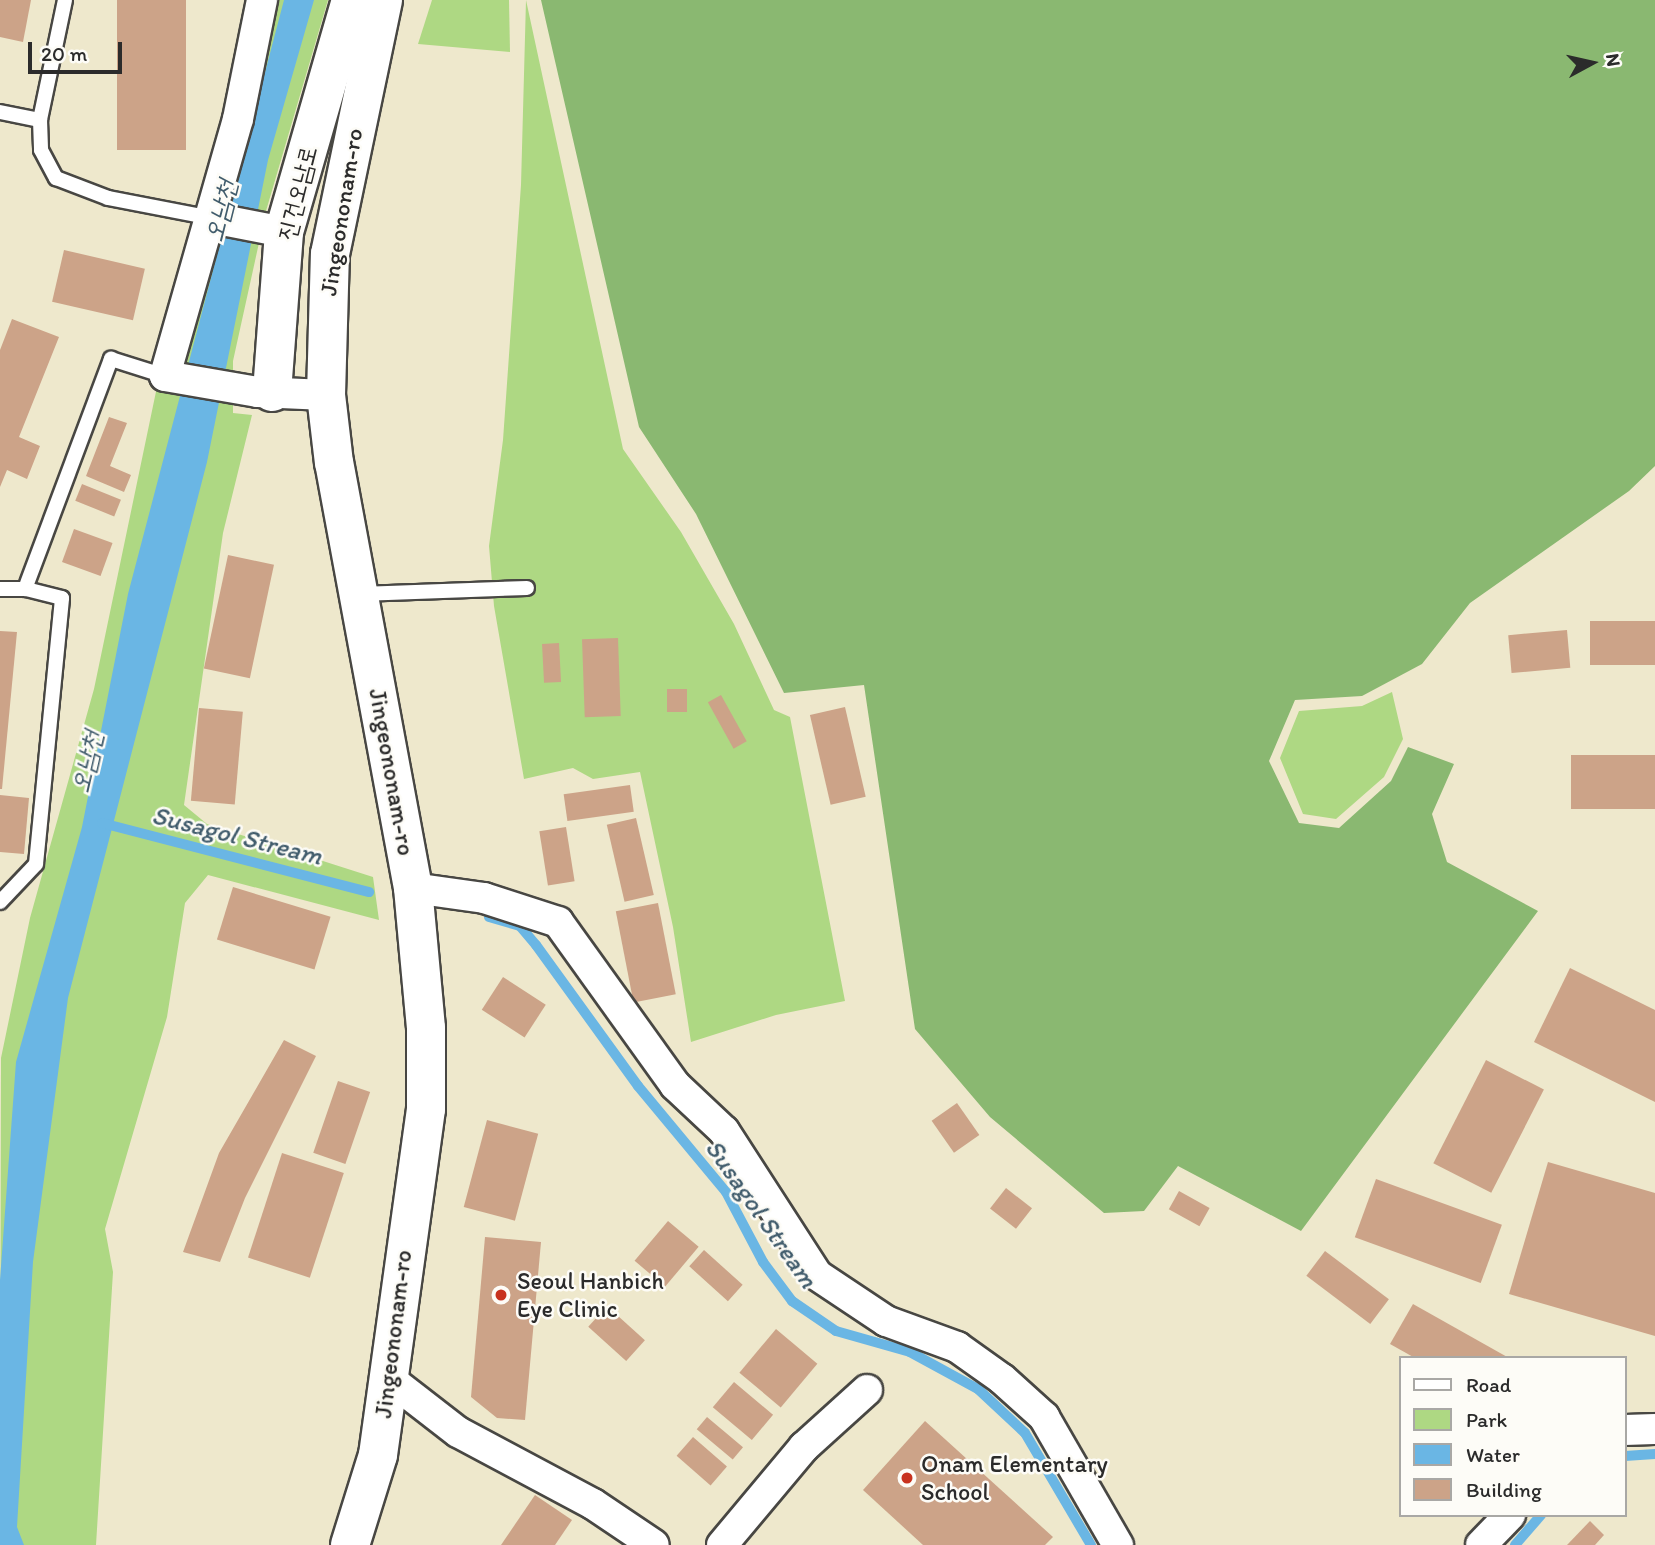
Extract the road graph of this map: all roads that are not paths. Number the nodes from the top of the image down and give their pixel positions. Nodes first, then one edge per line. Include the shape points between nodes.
1 (65, 0) edge
2 (262, 0) edge
3 (351, 0) edge
4 (383, 0) edge
5 (0, 112) edge
6 (40, 120) junction
7 (212, 218) junction
8 (281, 232) junction
9 (165, 376) junction
10 (265, 392) junction
11 (326, 395) junction
12 (527, 588) dead end
13 (0, 589) edge
14 (25, 589) junction
15 (358, 594) junction
16 (413, 888) junction
17 (0, 902) edge
18 (387, 1377) junction
19 (867, 1390) dead end
20 (1655, 1429) edge
21 (1627, 1430) edge
22 (350, 1545) edge
23 (654, 1545) edge
24 (722, 1545) edge
25 (1118, 1545) edge

1 - 6 lane
2 - 7 street
3 - 8 main road, 진건오남로
4 - 11 main road, Jingeononam-ro via 330,254
5 - 6 lane
6 - 7 lane via 41,150 56,178 108,198
7 - 8 street
7 - 9 street
8 - 10 main road, 진건오남로
9 - 10 street
9 - 14 lane via 111,359
10 - 11 street
11 - 15 main road, Jingeononam-ro
12 - 15 lane
13 - 14 lane
14 - 17 lane via 62,598 36,864
15 - 16 main road, Jingeononam-ro
16 - 18 main road, Jingeononam-ro via 426,1028 426,1109
16 - 25 street via 484,898 558,922 675,1085 724,1130 817,1275 886,1321 957,1347 1003,1379 1044,1417
18 - 22 main road, Jingeononam-ro via 378,1455
18 - 23 street via 458,1432 593,1504
19 - 24 street via 804,1447
20 - 21 street

